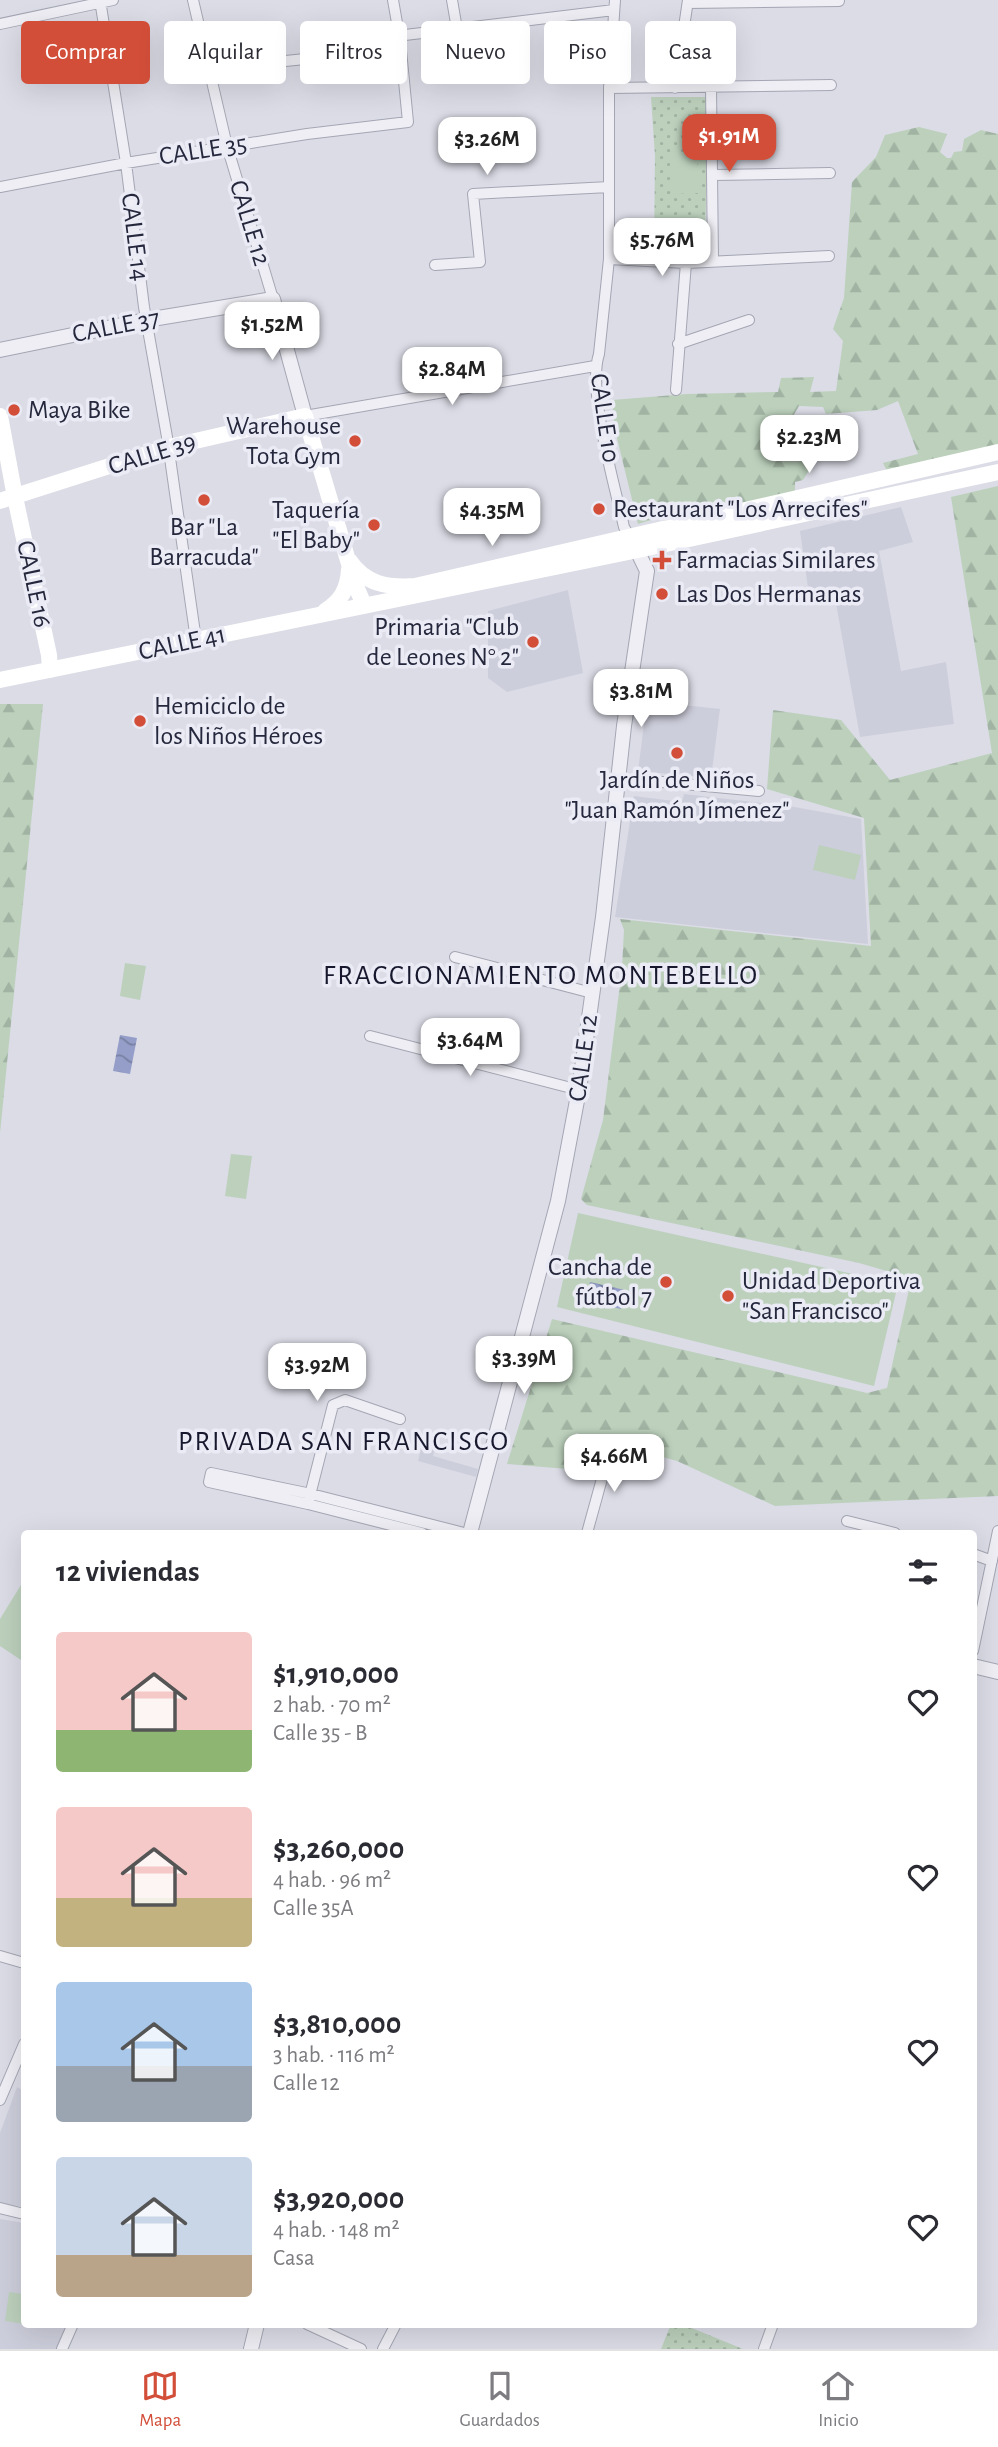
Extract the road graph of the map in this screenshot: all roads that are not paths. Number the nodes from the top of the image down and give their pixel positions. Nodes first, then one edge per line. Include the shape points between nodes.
1 (113, 0) edge
2 (193, 0) edge
3 (393, 0) edge
4 (452, 0) edge
5 (839, 1) edge
6 (100, 2) edge
7 (688, 2) edge
8 (614, 5) edge
9 (198, 21) edge
10 (397, 21) edge
11 (456, 21) edge
12 (509, 21) edge
13 (0, 24) edge
14 (212, 84) edge
15 (404, 84) edge
16 (831, 85) dead end
17 (711, 87) junction
18 (609, 88) junction
19 (675, 88) junction
20 (227, 146) junction
21 (126, 163) junction
22 (830, 173) dead end
23 (713, 175) junction
24 (0, 187) edge
25 (609, 187) junction
26 (829, 256) dead end
27 (610, 259) junction
28 (713, 260) junction
29 (686, 263) junction
30 (435, 265) dead end
31 (273, 299) junction
32 (146, 320) junction
33 (749, 320) dead end
34 (678, 344) junction
35 (0, 350) edge
36 (595, 366) junction
37 (676, 390) dead end
38 (0, 416) edge
39 (306, 416) junction
40 (169, 447) junction
41 (998, 452) edge
42 (998, 472) edge
43 (817, 492) junction
44 (7, 499) edge
45 (820, 512) junction
46 (634, 543) junction
47 (349, 560) junction
48 (364, 605) junction
49 (312, 615) junction
50 (196, 640) junction
51 (50, 670) junction
52 (0, 680) edge
53 (619, 778) junction
54 (759, 791) dead end
55 (455, 957) dead end
56 (592, 993) junction
57 (370, 1036) dead end
58 (579, 1090) junction
59 (400, 1419) dead end
60 (611, 1446) dead end
61 (310, 1499) junction
62 (847, 1521) dead end
63 (404, 1527) edge
64 (434, 1530) edge
65 (471, 1530) edge
66 (588, 1530) edge
67 (883, 1530) edge
68 (998, 1531) edge
69 (977, 1555) edge
70 (992, 1561) junction
71 (994, 1577) edge
72 (977, 1637) edge
73 (977, 1667) edge
74 (998, 1672) edge
75 (0, 1956) edge
76 (21, 1962) edge
77 (21, 2049) edge
78 (3, 2080) edge
79 (0, 2100) edge
80 (0, 2208) edge
81 (21, 2213) edge
82 (71, 2328) edge
83 (256, 2328) edge
84 (316, 2328) edge
85 (394, 2328) edge
86 (772, 2328) edge
87 (62, 2349) edge
88 (251, 2349) edge
89 (361, 2349) edge
90 (383, 2349) edge
91 (764, 2349) edge

1 - 6 street
2 - 9 street, CALLE 12
3 - 10 street
4 - 11 street
5 - 7 street
6 - 13 street
6 - 21 street, CALLE 14
7 - 19 street
8 - 12 street
8 - 18 street, CALLE 10
14 - 20 street, CALLE 12
15 - 20 street, CALLE 35 via 408,122
16 - 17 street
17 - 19 street
17 - 23 street
18 - 19 street
18 - 25 street, CALLE 10
20 - 21 street, CALLE 35
20 - 31 street, CALLE 12
21 - 24 street, CALLE 35
21 - 32 street, CALLE 14
22 - 23 street
23 - 28 street
25 - 27 street, CALLE 10
25 - 30 street via 473,194 480,262
26 - 28 street
27 - 29 street
27 - 36 street, CALLE 10
28 - 29 street
29 - 34 street
31 - 32 street, CALLE 37
31 - 39 street, CALLE 12
32 - 35 street, CALLE 37
32 - 40 street, CALLE 14
33 - 34 street
34 - 37 street
36 - 39 street, CALLE 39
36 - 46 street, CALLE 10 via 602,429 624,527
38 - 44 main road, CALLE 16
39 - 40 main road, CALLE 39
39 - 47 main road, CALLE 12
40 - 44 main road, CALLE 39
40 - 50 street, CALLE 14
41 - 43 main road
42 - 45 main road
43 - 45 main road
43 - 46 main road
44 - 51 main road, CALLE 16
45 - 46 main road
46 - 47 main road via 400,587 372,582
46 - 48 main road, CALLE 41
46 - 53 street, CALLE 12 via 647,571
47 - 48 main road, CALLE 12
47 - 49 main road via 344,592 327,610
48 - 49 main road, CALLE 41
49 - 50 main road, CALLE 41
50 - 51 main road, CALLE 41
51 - 52 main road, CALLE 41
53 - 54 street
53 - 56 street, CALLE 12
55 - 56 street
56 - 58 street, CALLE 12
57 - 58 street
58 - 65 street, CALLE 12 via 558,1201
59 - 61 street via 345,1400 332,1405
60 - 66 street
61 - 61 street via 211,1473 209,1482
61 - 63 street
62 - 67 street
63 - 64 street
68 - 70 street
69 - 70 street
70 - 71 street
71 - 72 street
73 - 74 street
75 - 76 street
77 - 78 street
78 - 79 street
80 - 81 street
82 - 87 street
83 - 88 street
84 - 89 street
85 - 90 street
86 - 91 street

